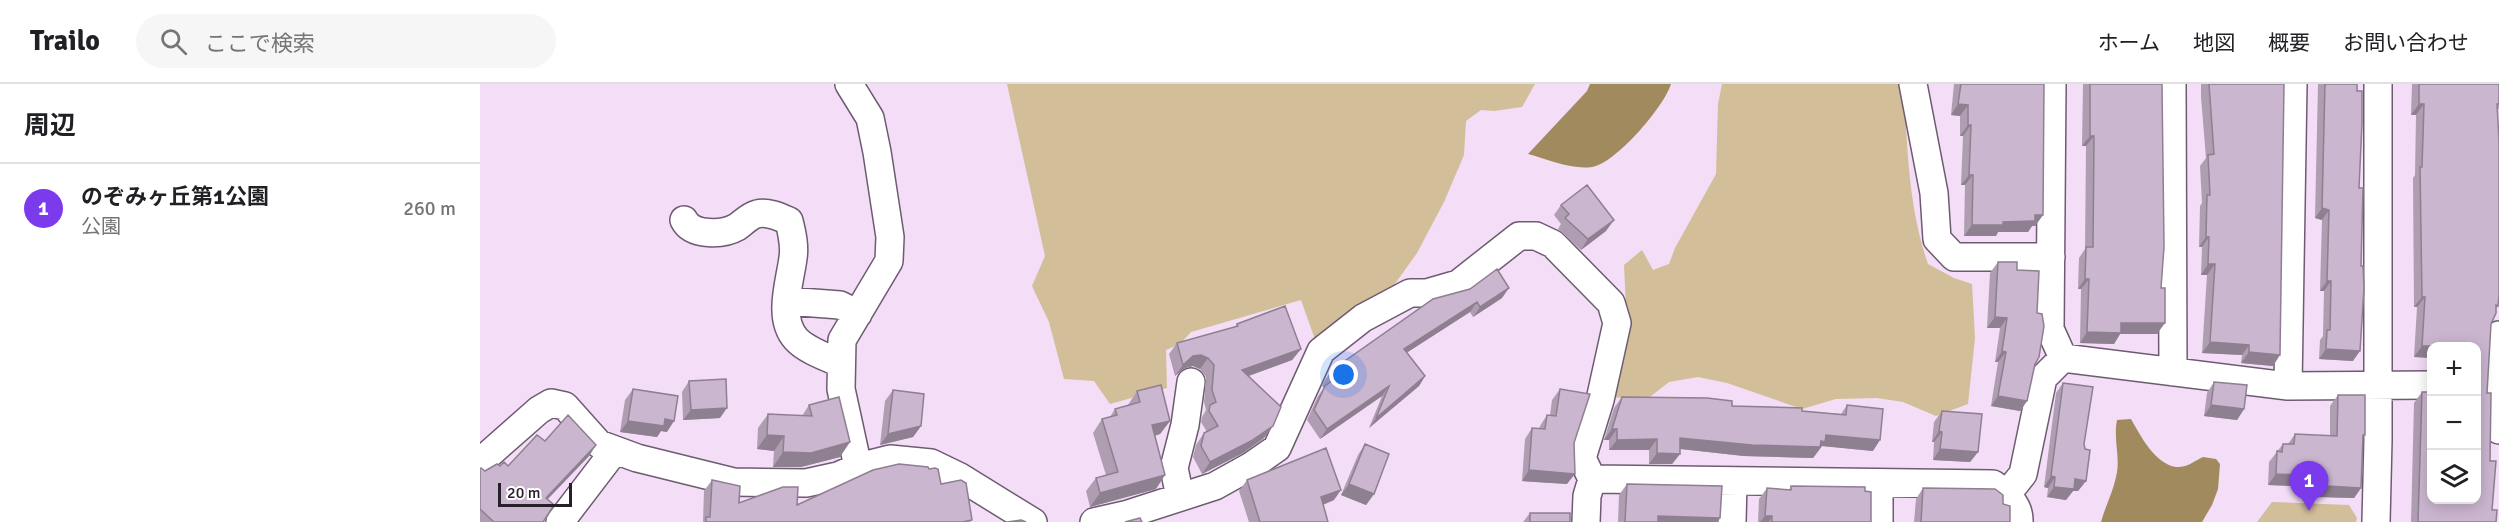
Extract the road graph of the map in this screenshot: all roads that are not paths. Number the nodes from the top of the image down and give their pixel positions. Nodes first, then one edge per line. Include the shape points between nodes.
1 (849, 84) edge
2 (1913, 84) edge
3 (2052, 84) edge
4 (2172, 84) edge
5 (2293, 84) edge
6 (2378, 84) edge
7 (684, 220) dead end
8 (2052, 256) junction
9 (787, 301) junction
10 (858, 314) junction
11 (2499, 335) edge
12 (2063, 358) junction
13 (840, 363) junction
14 (2173, 372) junction
15 (1191, 382) dead end
16 (2378, 385) junction
17 (2427, 385) edge
18 (2487, 385) edge
19 (2288, 386) junction
20 (2499, 430) edge
21 (615, 450) junction
22 (480, 462) edge
23 (858, 467) junction
24 (1592, 479) junction
25 (1733, 482) junction
26 (1880, 484) junction
27 (2007, 494) junction
28 (1180, 497) junction
29 (560, 522) edge
30 (1033, 522) edge
31 (1094, 522) edge
32 (1586, 522) edge
33 (1732, 522) edge
34 (1879, 522) edge
35 (2019, 522) edge
36 (2376, 522) edge

1 - 10 street via 870,118 890,237 889,261
2 - 8 street via 1934,193 1937,239 1954,256
3 - 8 street
4 - 14 street
5 - 19 street
6 - 16 street
7 - 9 street via 696,231 735,228 759,213 789,221 794,257
8 - 12 street via 2050,329
9 - 10 street via 840,305
9 - 13 street via 788,326 796,339
10 - 13 street via 842,340
11 - 18 street
12 - 14 street
12 - 27 street via 2043,378 2023,474
13 - 23 street via 841,389
14 - 19 street
15 - 28 street via 1174,468
16 - 17 street
16 - 19 street
16 - 36 street
18 - 20 street
21 - 22 street via 599,444 565,406 550,403
21 - 23 street via 734,482 806,483
21 - 29 street
23 - 30 street via 890,459 931,463
24 - 25 street
24 - 28 street via 1582,458 1617,323 1611,303 1553,244 1536,236 1519,236 1458,284 1428,293 1410,293 1363,318 1321,351 1277,448 1215,486
24 - 32 street
25 - 26 street
25 - 33 street
26 - 27 street via 1993,484
26 - 34 street
27 - 35 street via 2020,515
28 - 31 street

